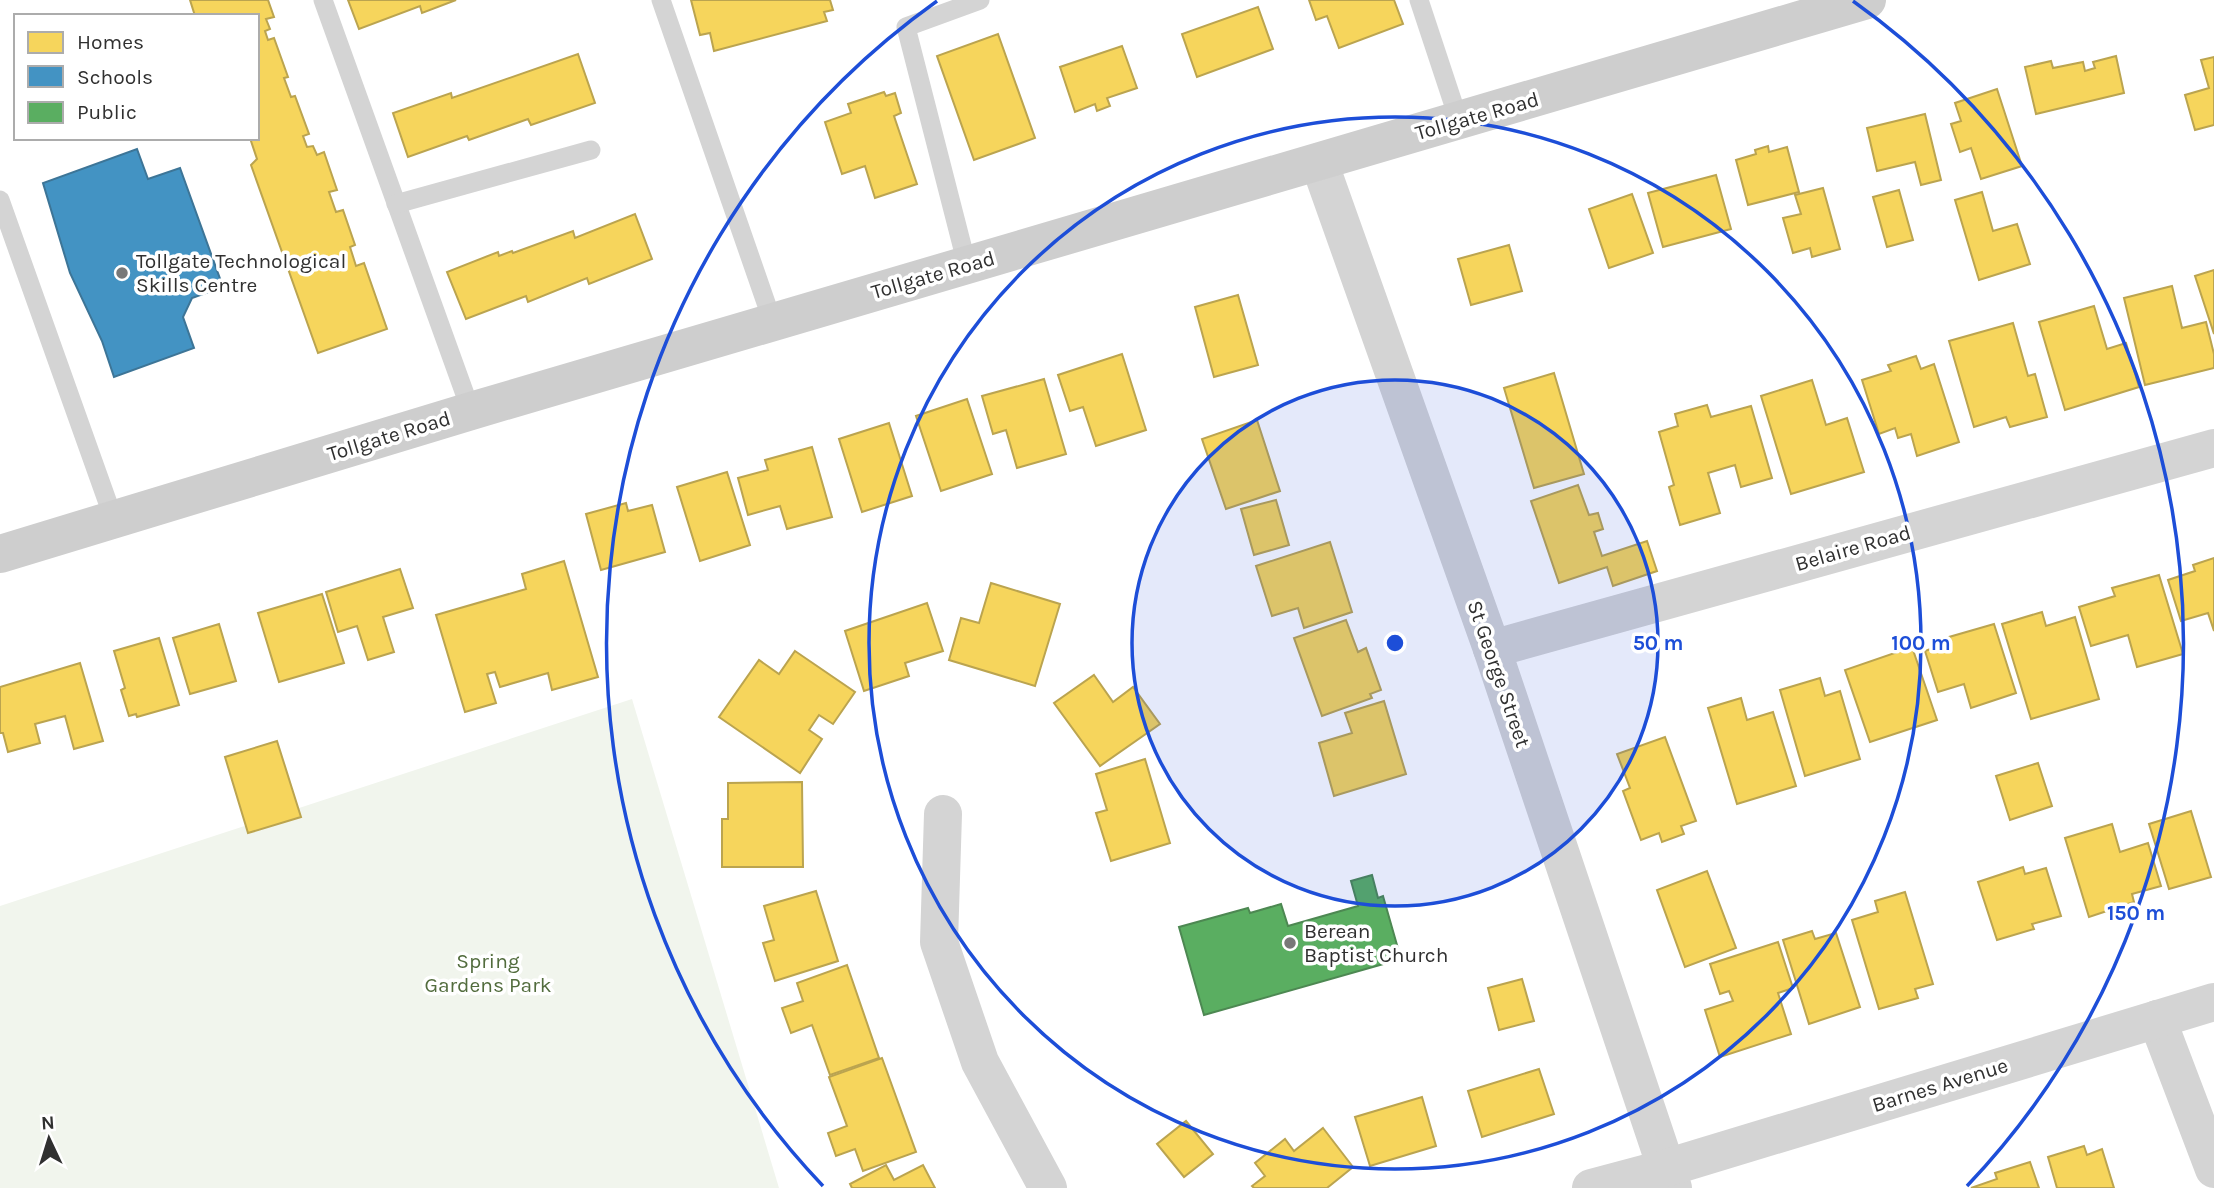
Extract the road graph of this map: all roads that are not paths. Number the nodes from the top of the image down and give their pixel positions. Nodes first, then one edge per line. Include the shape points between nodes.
1 (323, 0) edge
2 (661, 0) edge
3 (980, 0) edge
4 (1419, 0) edge
5 (1867, 0) edge
6 (1459, 121) junction
7 (592, 150) dead end
8 (1319, 162) junction
9 (0, 200) edge
10 (396, 204) junction
11 (967, 265) junction
12 (773, 323) junction
13 (471, 411) junction
14 (2214, 448) edge
15 (114, 520) junction
16 (0, 554) edge
17 (1492, 649) junction
18 (943, 814) dead end
19 (2214, 1002) edge
20 (2157, 1019) junction
21 (2214, 1168) edge
22 (1669, 1178) edge
23 (1048, 1188) edge
24 (1591, 1188) edge

1 - 10 lane
2 - 12 lane
3 - 11 lane via 906,27
4 - 6 lane
5 - 6 main road, Tollgate Road
6 - 8 main road, Tollgate Road
7 - 10 lane
8 - 11 main road, Tollgate Road
8 - 17 street, St George Street
9 - 15 lane
10 - 13 lane
11 - 12 main road, Tollgate Road
12 - 13 main road, Tollgate Road
13 - 15 main road, Tollgate Road
14 - 17 street, Belaire Road
15 - 16 main road, Tollgate Road
17 - 22 street, St George Street
18 - 23 street via 939,942 980,1062
19 - 20 street, Barnes Avenue
20 - 21 street
20 - 22 street, Barnes Avenue
22 - 24 street, Barnes Avenue

